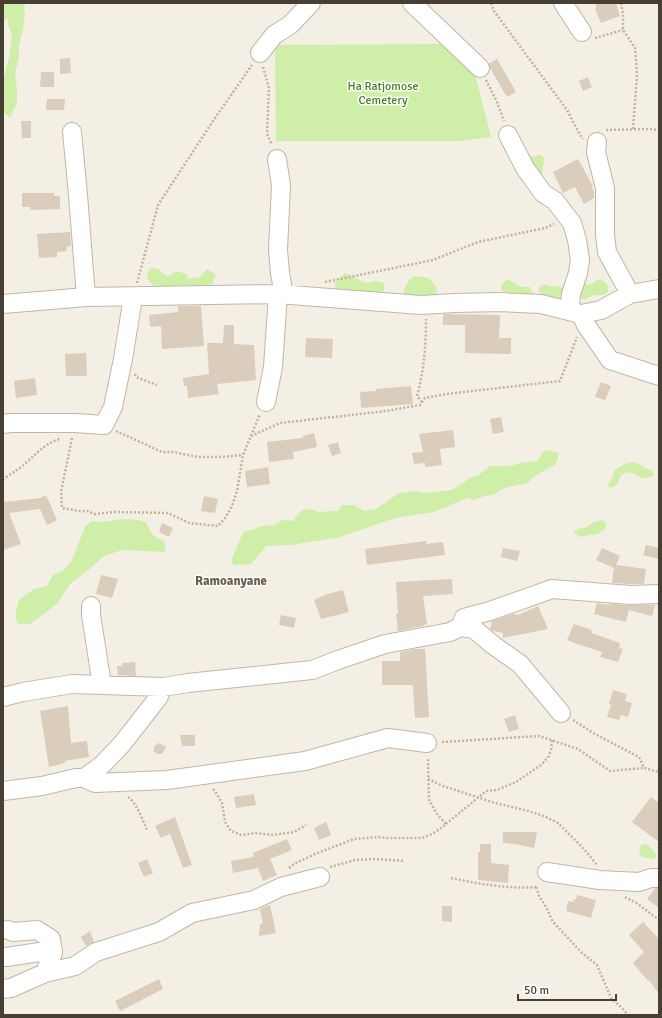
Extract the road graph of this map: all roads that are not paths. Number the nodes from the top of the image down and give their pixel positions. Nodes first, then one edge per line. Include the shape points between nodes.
1 (311, 3) edge
2 (412, 3) edge
3 (563, 3) edge
4 (582, 32) road end
5 (260, 53) road end
6 (480, 68) road end
7 (72, 132) dead end
8 (508, 135) road end
9 (596, 147) road end
10 (277, 159) road end
11 (659, 289) edge
12 (281, 294) junction
13 (630, 294) junction
14 (86, 297) junction
15 (133, 297) junction
16 (3, 304) edge
17 (580, 317) junction
18 (659, 376) edge
19 (266, 402) dead end
20 (3, 424) edge
21 (659, 594) edge
22 (91, 606) dead end
23 (460, 627) junction
24 (102, 685) junction
25 (163, 687) junction
26 (3, 697) edge
27 (561, 713) road end
28 (427, 743) road end
29 (84, 778) junction
30 (3, 791) edge
31 (548, 872) road end
32 (320, 877) road end
33 (659, 878) edge
34 (8, 930) dead end
35 (52, 956) junction
36 (6, 957) dead end
37 (45, 973) junction
38 (3, 989) edge

1 - 5 street via 290,26 274,35
2 - 6 street
3 - 4 street
7 - 14 street
8 - 17 street via 525,168 543,193 555,201 572,223 580,260 570,304
9 - 13 street via 605,188 607,252
10 - 12 street via 281,185 278,250
11 - 13 street
12 - 15 street
12 - 17 street via 421,305 470,302 541,304
12 - 19 street via 274,367
13 - 17 street
14 - 15 street
14 - 16 street
15 - 20 street via 113,407 104,425
17 - 18 street via 610,360
21 - 23 street via 631,596 552,589 464,618
22 - 24 street
23 - 25 street via 450,632 385,644 312,670
23 - 27 street via 474,629 520,664
24 - 25 street
24 - 26 street via 72,684
25 - 29 street via 158,698 122,744 102,765
28 - 29 street via 388,738 305,761 167,780 94,783
29 - 30 street
31 - 33 street via 639,882
32 - 37 street via 278,888 254,900 192,913 159,932 96,952 75,966
34 - 35 street via 37,930 51,940
35 - 36 street via 40,952
35 - 37 street
37 - 38 street

